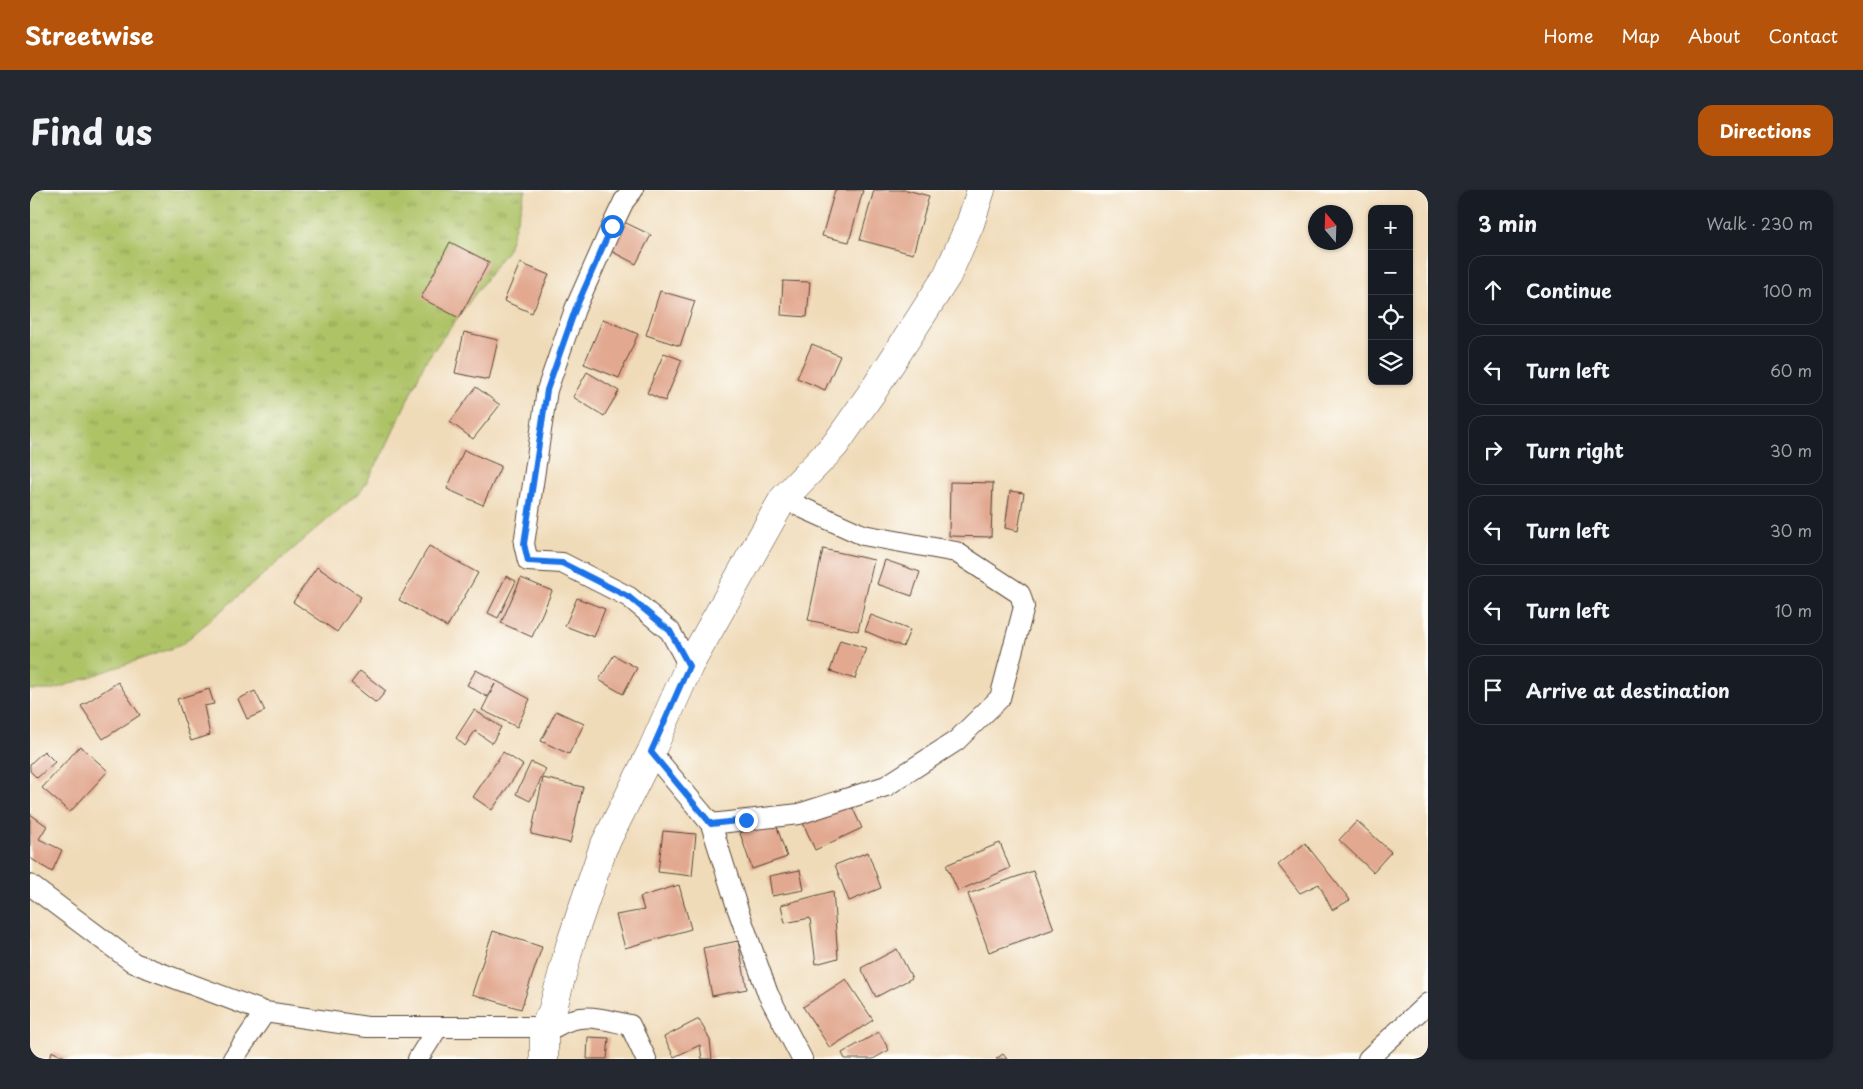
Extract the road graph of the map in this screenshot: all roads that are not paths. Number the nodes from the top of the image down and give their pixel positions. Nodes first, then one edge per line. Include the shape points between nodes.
1 (633, 190) edge
2 (981, 190) edge
3 (783, 499) junction
4 (689, 666) junction
5 (651, 752) junction
6 (711, 824) junction
7 (30, 885) edge
8 (1428, 1003) edge
9 (265, 1012) junction
10 (544, 1026) junction
11 (438, 1027) junction
12 (233, 1059) edge
13 (418, 1059) edge
14 (544, 1059) edge
15 (646, 1059) edge
16 (802, 1059) edge
17 (1368, 1059) edge

1 - 4 street via 624,201 575,310 547,390 524,544 528,561 562,563 629,597 670,631
2 - 3 main road via 947,276 914,330 835,445
3 - 4 main road
3 - 6 street via 863,535 956,552 1020,594 1024,607 1000,698 956,741 886,786 799,814
4 - 5 main road
5 - 6 street
5 - 10 main road via 603,848 570,945 552,1012
6 - 16 street via 768,994
7 - 9 street via 134,963
8 - 17 street
9 - 11 street via 368,1027
9 - 12 street
10 - 11 street
10 - 14 main road
10 - 15 street via 555,1027 587,1016 630,1025
11 - 13 street

